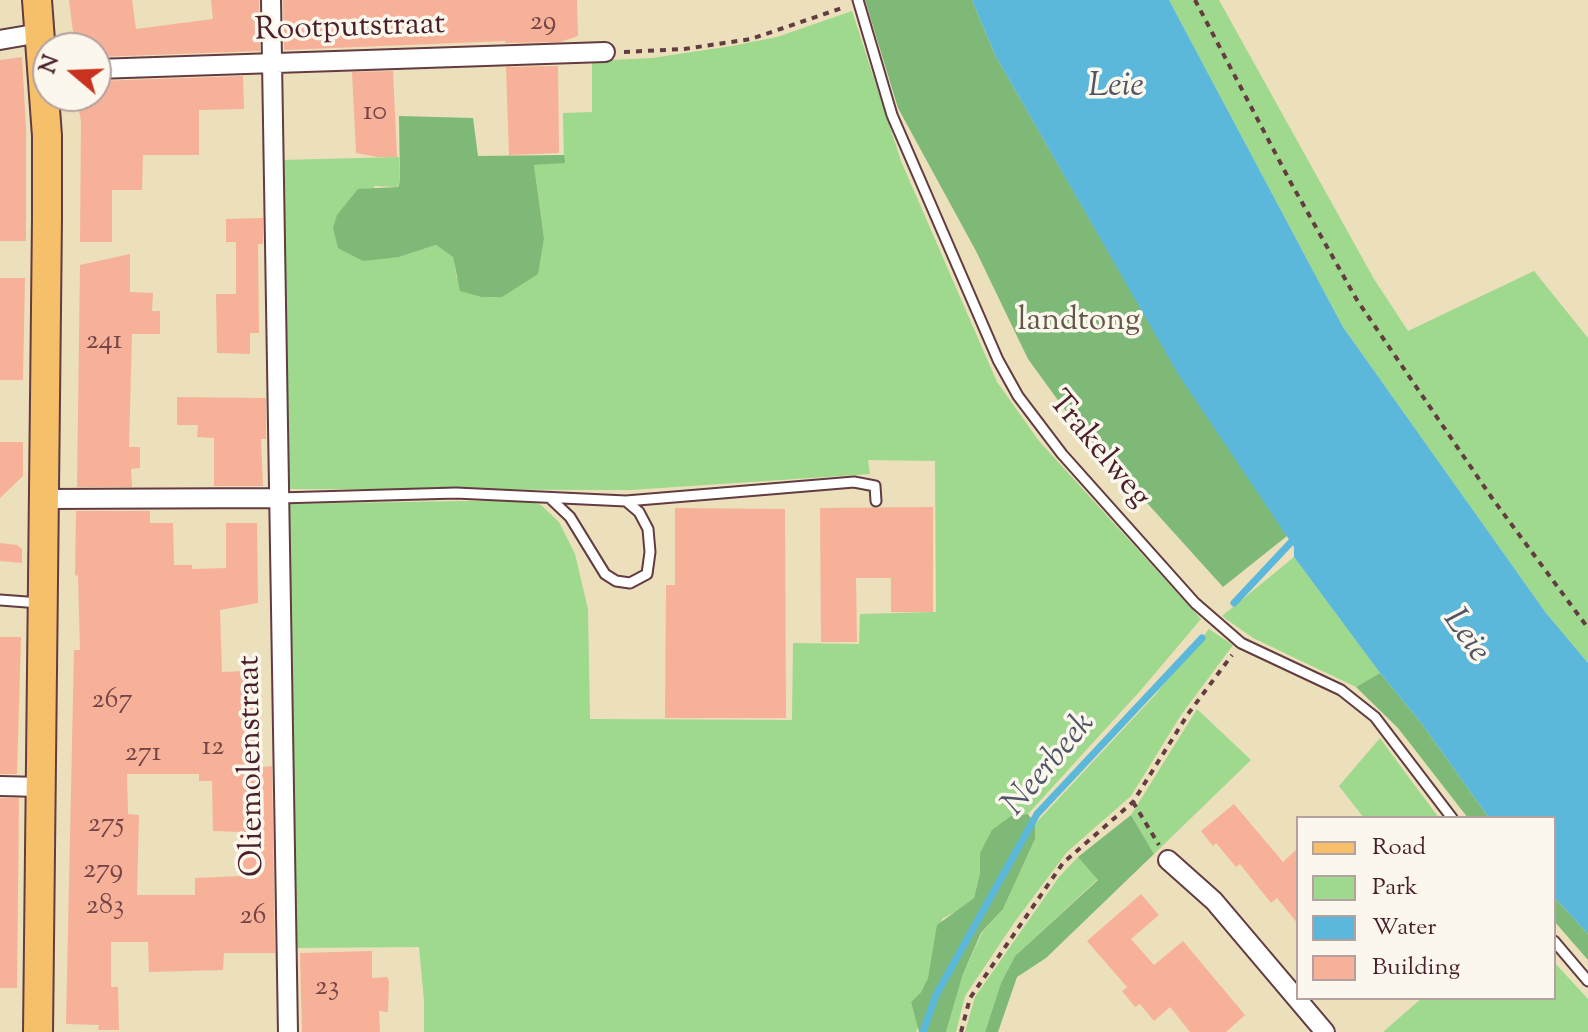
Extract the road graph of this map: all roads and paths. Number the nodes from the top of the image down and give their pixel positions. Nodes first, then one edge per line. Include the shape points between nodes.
1 (37, 0) edge
2 (271, 0) edge
3 (1195, 0) edge
4 (858, 1) edge
5 (40, 32) edge
6 (32, 34) edge
7 (0, 40) edge
8 (605, 52) joint
9 (272, 62) junction
10 (112, 68) edge
11 (46, 112) edge
12 (279, 498) junction
13 (550, 498) junction
14 (45, 499) junction
15 (626, 501) junction
16 (876, 501) dead end
17 (0, 600) edge
18 (44, 604) junction
19 (1588, 628) edge
20 (1241, 643) junction
21 (0, 786) edge
22 (41, 787) junction
23 (1133, 802) junction
24 (1450, 816) edge
25 (1168, 860) joint
26 (1556, 943) edge
27 (1588, 981) edge
28 (1296, 998) edge
29 (1298, 1000) edge
30 (38, 1032) edge
31 (288, 1032) edge
32 (961, 1032) edge
33 (1325, 1032) edge

1 - 5 main road
2 - 9 street, Oliemolenstraat
3 - 19 path via 1357,300
4 - 8 path via 751,39 684,49
4 - 20 lane, Trakelweg via 892,115 1018,396 1062,454 1195,603
6 - 7 street
8 - 9 street, Rootputstraat
9 - 10 street, Rootputstraat
9 - 12 street, Oliemolenstraat
11 - 14 main road
12 - 13 lane via 456,493
12 - 14 street
12 - 31 street, Oliemolenstraat
13 - 15 lane
13 - 15 lane via 570,517 605,574 630,583 647,574 650,552 648,529
14 - 18 main road
15 - 16 lane via 854,482 875,486
17 - 18 lane
18 - 22 main road
20 - 23 path
20 - 24 lane, Trakelweg via 1341,690 1375,717
21 - 22 street
22 - 30 main road
23 - 25 path
23 - 32 path via 1063,863 970,998
25 - 28 street via 1214,901
26 - 27 lane
29 - 33 street

